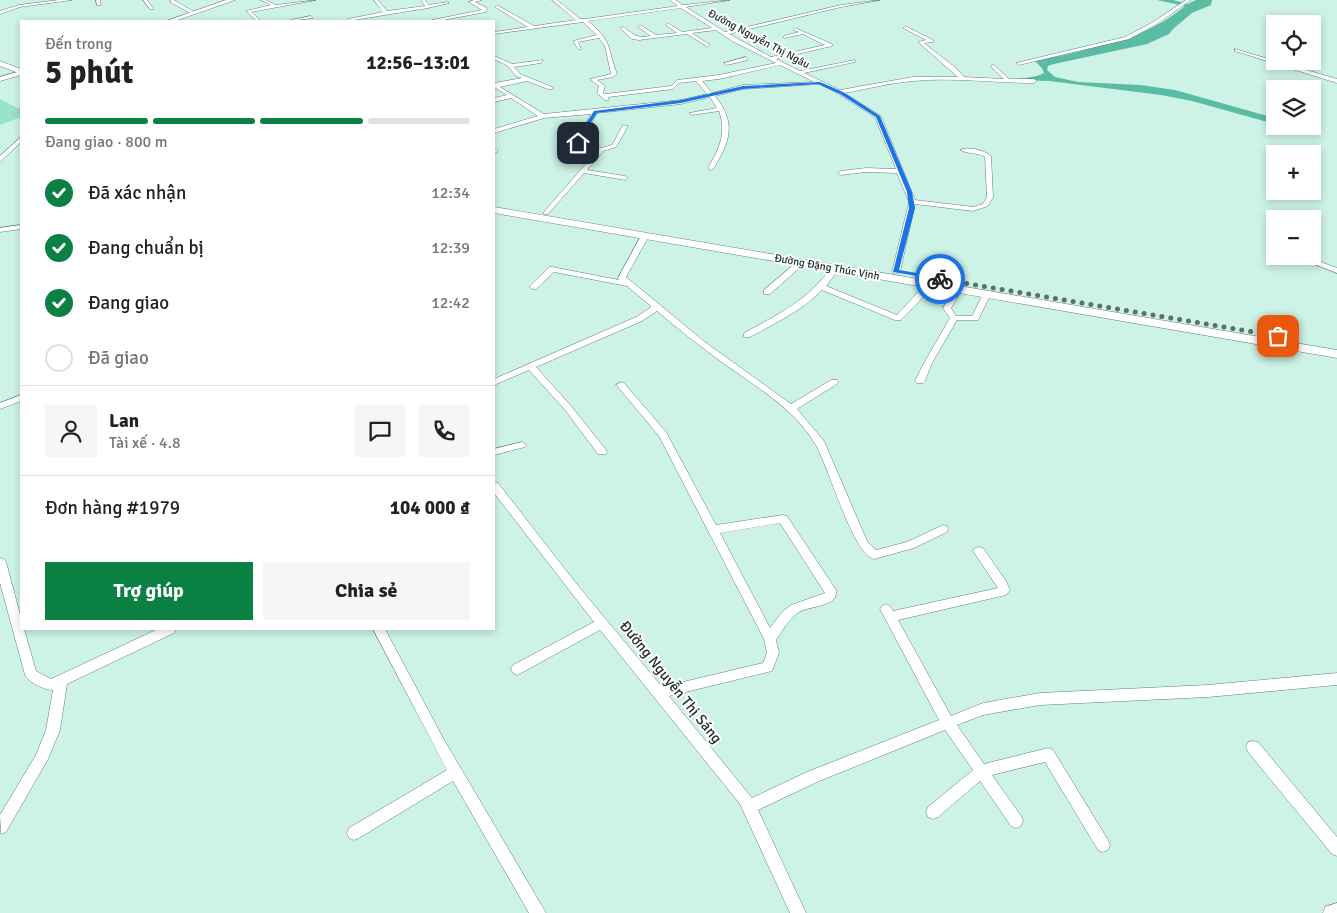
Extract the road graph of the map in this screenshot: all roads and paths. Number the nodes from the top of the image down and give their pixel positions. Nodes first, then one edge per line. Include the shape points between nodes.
1 (70, 0) edge
2 (144, 0) edge
3 (172, 0) edge
4 (232, 0) edge
5 (264, 0) edge
6 (314, 0) edge
7 (376, 0) edge
8 (423, 0) edge
9 (480, 0) edge
10 (554, 0) edge
11 (672, 0) edge
12 (727, 0) edge
13 (878, 0) edge
14 (1189, 0) edge
15 (447, 3) dead end
16 (275, 6) junction
17 (497, 6) dead end
18 (428, 7) junction
19 (682, 7) junction
20 (152, 8) dead end
21 (0, 12) edge
22 (436, 12) dead end
23 (194, 13) junction
24 (386, 13) junction
25 (311, 17) dead end
26 (581, 19) junction
27 (172, 20) edge
28 (257, 20) edge
29 (296, 20) edge
30 (350, 20) dead end
31 (438, 20) edge
32 (510, 21) dead end
33 (668, 24) dead end
34 (640, 26) dead end
35 (532, 27) junction
36 (905, 27) dead end
37 (622, 28) dead end
38 (520, 29) junction
39 (715, 29) junction
40 (795, 29) dead end
41 (495, 33) edge
42 (688, 33) junction
43 (802, 33) junction
44 (682, 34) junction
45 (724, 34) junction
46 (601, 36) junction
47 (655, 37) junction
48 (786, 37) dead end
49 (708, 46) dead end
50 (579, 49) dead end
51 (1237, 50) dead end
52 (0, 57) edge
53 (495, 58) edge
54 (772, 58) junction
55 (746, 59) dead end
56 (541, 61) dead end
57 (853, 61) dead end
58 (0, 63) edge
59 (782, 63) junction
60 (1019, 63) dead end
61 (20, 65) edge
62 (511, 66) junction
63 (993, 66) dead end
64 (20, 72) edge
65 (20, 72) edge
66 (743, 72) junction
67 (800, 72) junction
68 (0, 79) edge
69 (528, 79) junction
70 (697, 79) junction
71 (963, 79) junction
72 (1034, 80) dead end
73 (1004, 81) junction
74 (1337, 81) edge
75 (818, 83) junction
76 (495, 85) edge
77 (495, 86) edge
78 (550, 88) dead end
79 (839, 92) junction
80 (711, 94) junction
81 (512, 96) junction
82 (604, 96) junction
83 (495, 100) edge
84 (722, 109) junction
85 (615, 110) junction
86 (596, 112) junction
87 (692, 113) dead end
88 (543, 116) junction
89 (625, 126) dead end
90 (495, 131) edge
91 (20, 140) edge
92 (12, 148) junction
93 (0, 149) edge
94 (602, 150) junction
95 (963, 150) dead end
96 (0, 160) edge
97 (712, 168) dead end
98 (584, 171) junction
99 (900, 172) junction
100 (840, 173) dead end
101 (625, 178) dead end
102 (912, 202) junction
103 (495, 204) edge
104 (495, 210) edge
105 (546, 213) junction
106 (20, 227) edge
107 (0, 230) edge
108 (645, 236) junction
109 (801, 263) junction
110 (1321, 264) edge
111 (835, 268) junction
112 (1336, 269) edge
113 (895, 275) junction
114 (630, 284) junction
115 (927, 284) junction
116 (533, 287) dead end
117 (821, 287) junction
118 (958, 290) junction
119 (767, 292) dead end
120 (987, 294) junction
121 (655, 305) junction
122 (954, 318) junction
123 (747, 335) dead end
124 (1337, 346) edge
125 (1337, 354) edge
126 (531, 367) junction
127 (920, 381) dead end
128 (495, 382) edge
129 (834, 382) dead end
130 (621, 385) dead end
131 (20, 398) edge
132 (0, 406) edge
133 (791, 408) junction
134 (522, 445) dead end
135 (495, 452) edge
136 (602, 452) dead end
137 (495, 487) edge
138 (943, 529) dead end
139 (712, 530) junction
140 (979, 551) dead end
141 (0, 562) edge
142 (602, 624) junction
143 (168, 630) edge
144 (381, 630) edge
145 (770, 639) junction
146 (517, 669) dead end
147 (62, 680) junction
148 (1337, 680) edge
149 (659, 693) junction
150 (948, 723) junction
151 (1253, 747) dead end
152 (982, 771) junction
153 (456, 772) junction
154 (748, 807) junction
155 (933, 812) dead end
156 (1016, 821) dead end
157 (1, 827) edge
158 (354, 833) dead end
159 (1103, 845) dead end
160 (1337, 849) edge
161 (1337, 911) edge
162 (538, 913) edge
163 (798, 913) edge
164 (1331, 913) edge

1 - 21 street via 19,6
2 - 20 street
3 - 23 street
4 - 23 main road
5 - 16 street
6 - 16 street
7 - 24 street
8 - 18 street
9 - 31 street via 471,2 484,11
10 - 26 street
11 - 19 street, Đường Nguyễn Thị Ngâu
12 - 19 street
13 - 45 street
14 - 60 street via 1127,38
15 - 18 street
16 - 28 street via 248,12
17 - 35 street
18 - 24 street
19 - 26 street
19 - 39 street, Đường Nguyễn Thị Ngâu
22 - 31 street
23 - 27 main road
24 - 30 street
25 - 29 street
26 - 35 street
26 - 46 street
32 - 38 street
33 - 44 street
34 - 47 street
35 - 38 street
36 - 71 street via 931,41 920,42
37 - 47 street via 634,38
38 - 41 street
39 - 42 street
39 - 45 street, Đường Nguyễn Thị Ngâu
40 - 43 street
42 - 44 street
42 - 49 street
43 - 48 street
43 - 54 street via 830,45
44 - 47 street
45 - 54 street, Đường Nguyễn Thị Ngâu
46 - 50 street via 574,41
46 - 82 street via 614,74 594,79 602,86 600,93
51 - 74 street
52 - 61 main road
53 - 62 street
54 - 59 street, Đường Nguyễn Thị Ngâu
55 - 66 street via 727,63
56 - 62 street
57 - 67 street
58 - 64 main road
59 - 66 street
59 - 67 street, Đường Nguyễn Thị Ngâu
62 - 69 street via 518,75
63 - 73 street via 1007,79
65 - 68 main road
66 - 70 street
67 - 75 street, Đường Nguyễn Thị Ngâu
69 - 76 street
69 - 78 street
70 - 80 street
70 - 82 street via 677,82 673,86
71 - 73 street
71 - 79 street via 913,79
72 - 73 street
75 - 79 street, Đường Nguyễn Thị Ngâu
75 - 80 street via 743,87
77 - 81 street
79 - 99 street, Đường Nguyễn Thị Ngâu via 878,116
80 - 84 street
80 - 85 street via 681,102
81 - 83 street
81 - 88 street
82 - 85 street
84 - 87 street
84 - 97 street via 727,121 725,136
85 - 86 street
86 - 88 street
86 - 94 street via 578,143
88 - 90 street
89 - 94 street via 614,146
91 - 92 street
92 - 93 street
92 - 96 street
94 - 98 street
95 - 102 street via 988,156 990,197 986,205 974,209
98 - 101 street
98 - 105 street
99 - 100 street via 866,170
99 - 102 street, Đường Nguyễn Thị Ngâu
102 - 113 street
103 - 105 main road, Đường Đặng Thúc Vịnh
104 - 108 main road, Đường Đặng Thúc Vịnh
105 - 113 main road, Đường Đặng Thúc Vịnh
106 - 107 street
108 - 109 main road, Đường Đặng Thúc Vịnh
108 - 114 street via 622,278
109 - 111 main road, Đường Đặng Thúc Vịnh
109 - 119 street
110 - 112 street
111 - 113 main road, Đường Đặng Thúc Vịnh
111 - 117 street
113 - 115 main road, Đường Đặng Thúc Vịnh
113 - 124 main road, Đường Đặng Thúc Vịnh
114 - 116 street via 552,269
114 - 121 street
115 - 117 street via 898,318
115 - 118 main road, Đường Đặng Thúc Vịnh
117 - 123 street via 796,309
118 - 120 main road, Đường Đặng Thúc Vịnh
118 - 122 street via 946,308
120 - 122 street via 975,318
120 - 125 main road, Đường Đặng Thúc Vịnh
121 - 126 street via 639,319
121 - 133 street via 702,344
122 - 127 street
126 - 128 street
126 - 136 street
129 - 133 street
130 - 139 street via 663,434
131 - 132 street
133 - 138 street via 820,441 863,543 874,555
134 - 135 street
137 - 142 street, Đường Nguyễn Thị Sáng
139 - 145 street
139 - 145 street via 783,519 830,590 831,596 826,599 798,607 786,616
140 - 150 street via 1002,584 1002,592 888,613
141 - 147 street via 31,675 51,685
142 - 146 street
142 - 149 street, Đường Nguyễn Thị Sáng
143 - 147 street
144 - 153 street
145 - 149 street via 773,653 768,667
147 - 157 street via 53,730 41,759
148 - 150 street via 1208,691 1040,698 983,708
149 - 154 street, Đường Nguyễn Thị Sáng
150 - 152 street
150 - 154 street via 812,777
151 - 160 street
152 - 155 street
152 - 156 street
152 - 159 street via 1048,755
153 - 158 street
153 - 162 street
154 - 163 street, Đường Nguyễn Thị Sáng
161 - 164 street

